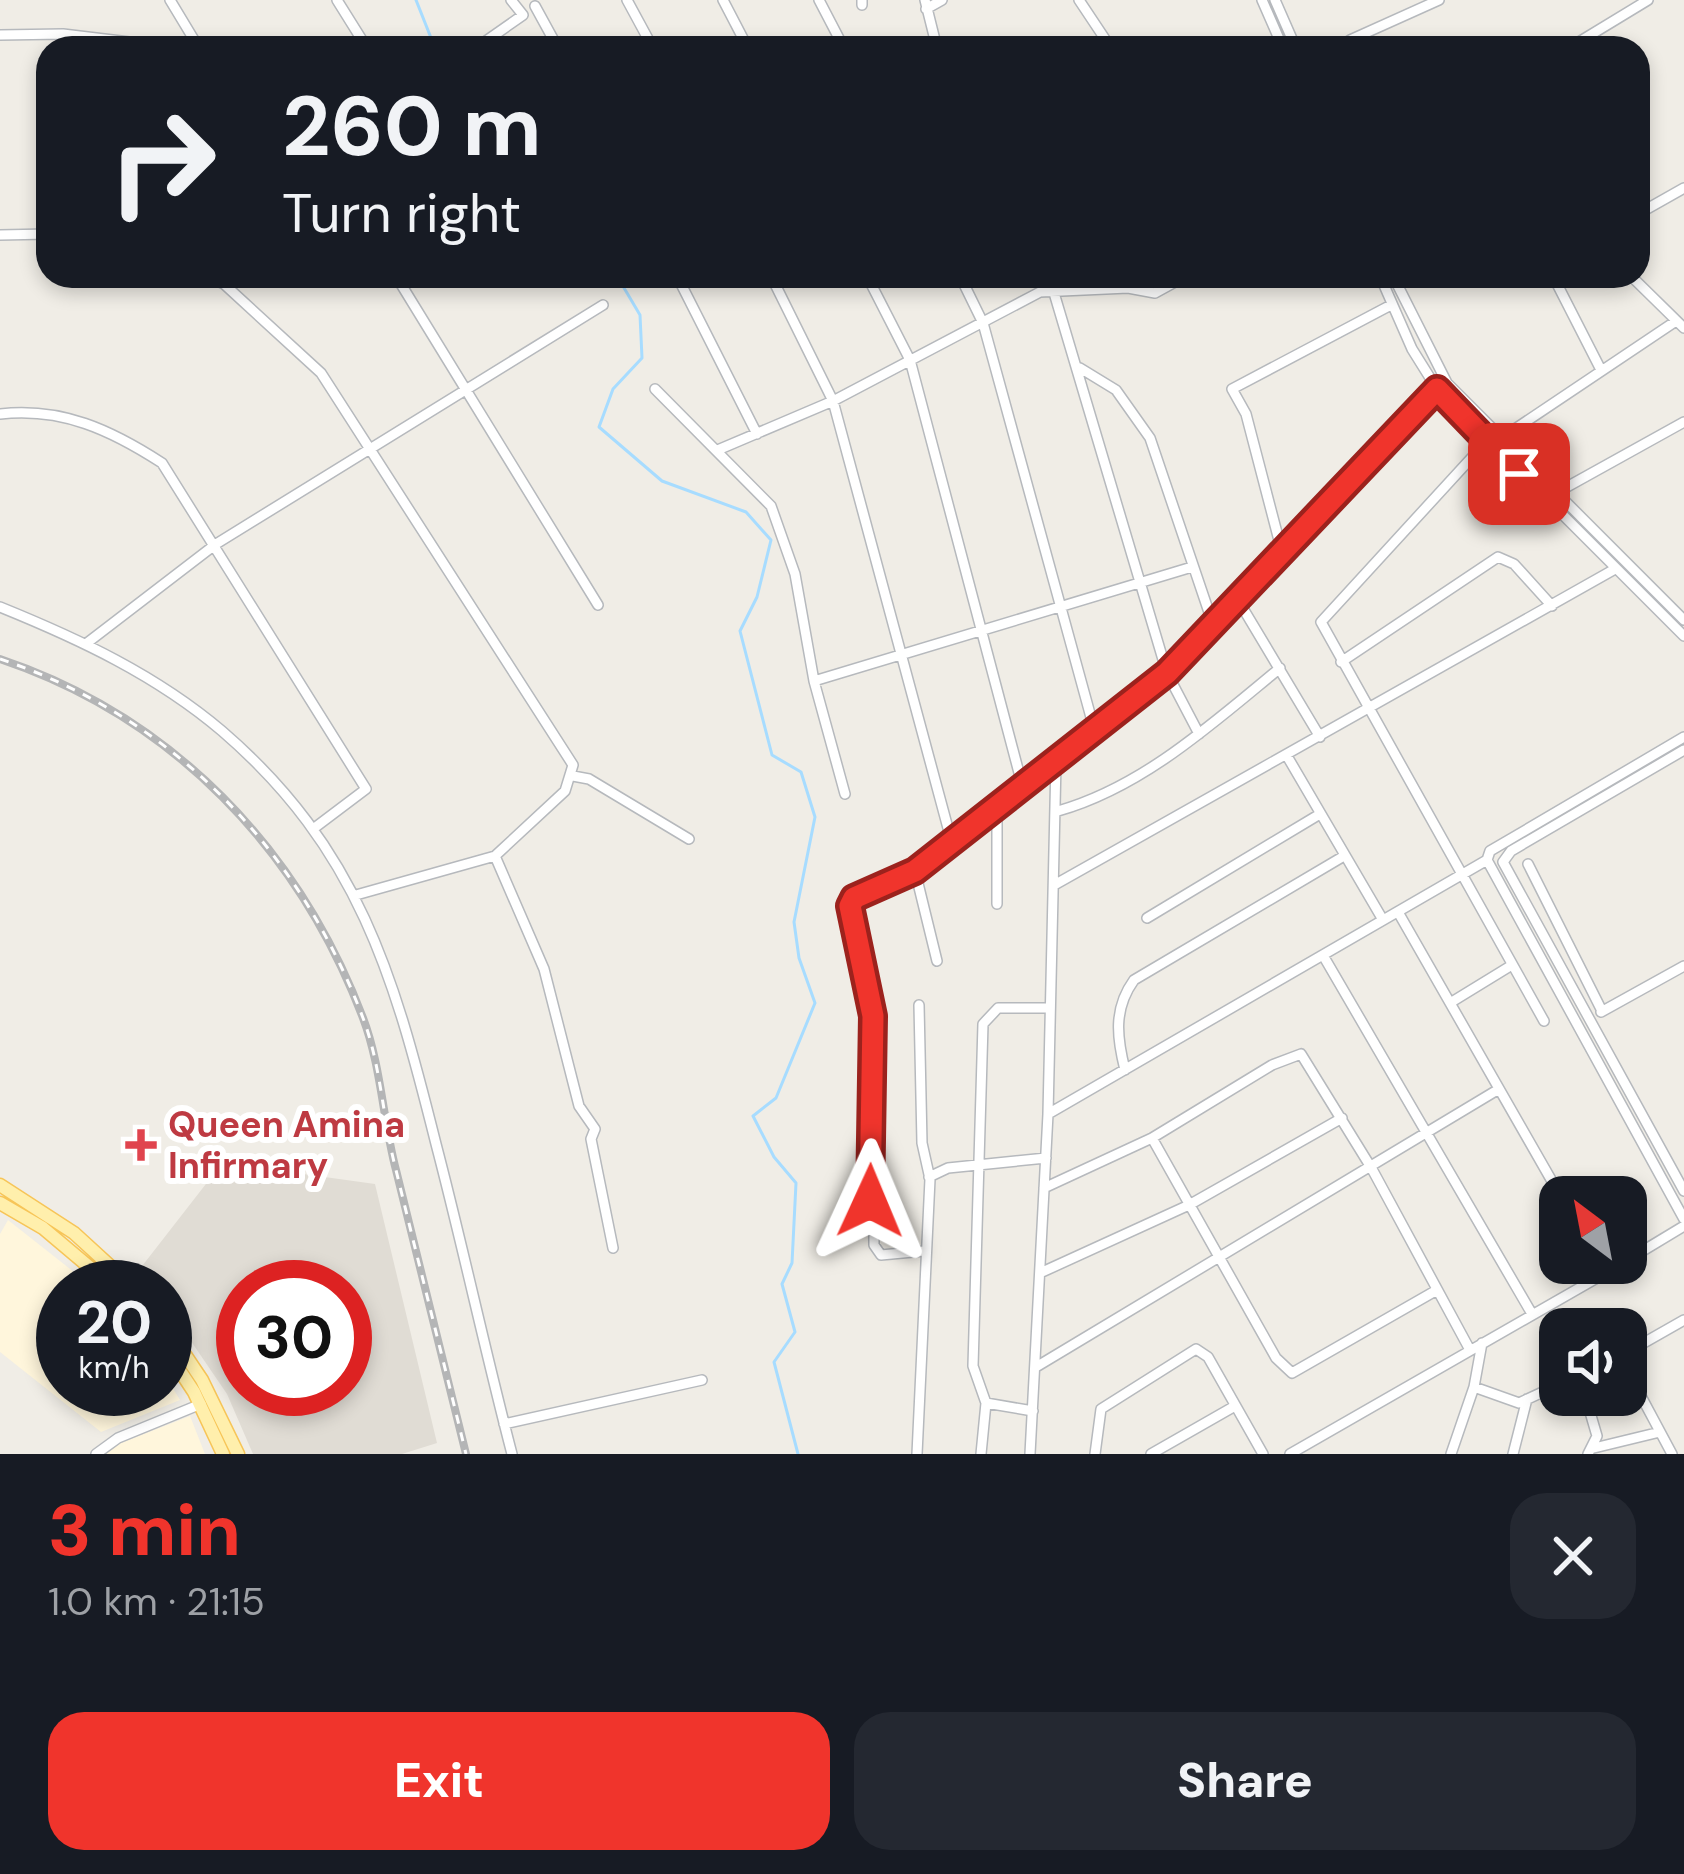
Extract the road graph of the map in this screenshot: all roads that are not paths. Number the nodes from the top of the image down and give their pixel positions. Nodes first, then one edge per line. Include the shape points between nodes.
1 (170, 0) edge
2 (337, 0) edge
3 (511, 0) edge
4 (627, 0) edge
5 (723, 0) edge
6 (819, 0) edge
7 (942, 0) edge
8 (1079, 0) edge
9 (1262, 0) edge
10 (1275, 0) edge
11 (1439, 0) edge
12 (1648, 0) edge
13 (539, 3) edge
14 (1421, 3) edge
15 (925, 4) edge
16 (523, 15) junction
17 (0, 35) edge
18 (80, 36) edge
19 (192, 36) edge
20 (360, 36) edge
21 (493, 36) edge
22 (552, 36) edge
23 (646, 36) edge
24 (742, 36) edge
25 (838, 36) edge
26 (934, 36) edge
27 (1103, 36) edge
28 (1278, 36) edge
29 (1291, 36) edge
30 (1358, 36) edge
31 (1589, 36) edge
32 (1684, 188) edge
33 (1650, 207) edge
34 (36, 234) edge
35 (0, 235) edge
36 (228, 288) edge
37 (253, 288) edge
38 (404, 288) edge
39 (683, 288) edge
40 (777, 288) edge
41 (873, 288) edge
42 (966, 288) edge
43 (1075, 288) edge
44 (1128, 288) joint
45 (1171, 288) edge
46 (1385, 288) edge
47 (1398, 288) edge
48 (1559, 288) edge
49 (1643, 288) edge
50 (1056, 290) junction
51 (1073, 292) junction
52 (603, 305) dead end
53 (1391, 305) junction
54 (254, 311) junction
55 (983, 322) junction
56 (1680, 325) edge
57 (910, 359) junction
58 (1080, 368) junction
59 (1601, 370) junction
60 (656, 389) dead end
61 (1437, 389) junction
62 (468, 390) junction
63 (832, 401) junction
64 (0, 414) edge
65 (1684, 422) edge
66 (757, 434) junction
67 (1500, 439) junction
68 (1486, 442) junction
69 (371, 447) junction
70 (720, 449) junction
71 (1556, 493) junction
72 (216, 544) junction
73 (1282, 552) junction
74 (1192, 567) junction
75 (1615, 569) junction
76 (1139, 584) junction
77 (1238, 600) junction
78 (598, 605) dead end
79 (1552, 606) junction
80 (0, 607) edge
81 (1062, 608) junction
82 (1684, 620) edge
83 (1214, 627) junction
84 (982, 634) junction
85 (1684, 636) edge
86 (87, 643) junction
87 (900, 656) junction
88 (1341, 662) junction
89 (1280, 668) junction
90 (1167, 673) junction
91 (814, 681) junction
92 (1369, 711) junction
93 (1095, 732) junction
94 (1199, 734) junction
95 (1320, 737) junction
96 (1684, 737) edge
97 (1684, 750) edge
98 (1287, 756) junction
99 (1056, 762) junction
100 (573, 776) junction
101 (1023, 788) junction
102 (845, 794) dead end
103 (1574, 807) junction
104 (997, 810) junction
105 (1058, 811) junction
106 (1320, 814) junction
107 (313, 829) junction
108 (689, 838) dead end
109 (952, 843) junction
110 (495, 856) junction
111 (1344, 856) junction
112 (1487, 860) junction
113 (1528, 864) dead end
114 (915, 871) junction
115 (1462, 874) junction
116 (1056, 884) junction
117 (356, 895) junction
118 (998, 904) dead end
119 (1398, 912) junction
120 (1147, 918) dead end
121 (1383, 920) junction
122 (1324, 958) junction
123 (937, 961) dead end
124 (1512, 965) junction
125 (1684, 966) edge
126 (1450, 1003) junction
127 (919, 1005) dead end
128 (1050, 1008) junction
129 (1603, 1011) junction
130 (1591, 1018) junction
131 (1544, 1021) dead end
132 (1125, 1070) junction
133 (1624, 1079) junction
134 (1612, 1086) junction
135 (1499, 1088) junction
136 (1048, 1114) junction
137 (1342, 1118) junction
138 (1428, 1135) junction
139 (1152, 1138) junction
140 (1046, 1158) junction
141 (982, 1165) junction
142 (1372, 1169) junction
143 (1549, 1176) edge
144 (928, 1177) junction
145 (0, 1185) edge
146 (1044, 1188) junction
147 (1684, 1191) edge
148 (0, 1204) edge
149 (1189, 1204) junction
150 (1684, 1223) edge
151 (1647, 1247) edge
152 (613, 1248) dead end
153 (924, 1251) junction
154 (1219, 1259) junction
155 (81, 1260) edge
156 (104, 1260) edge
157 (1040, 1273) junction
158 (1577, 1284) edge
159 (1437, 1290) junction
160 (1532, 1314) junction
161 (1683, 1323) edge
162 (1647, 1342) edge
163 (1482, 1343) junction
164 (1470, 1350) junction
165 (192, 1366) edge
166 (1035, 1367) junction
167 (702, 1379) dead end
168 (1474, 1388) junction
169 (192, 1390) edge
170 (1539, 1394) edge
171 (1527, 1399) junction
172 (986, 1403) junction
173 (201, 1404) junction
174 (1235, 1406) junction
175 (1647, 1408) edge
176 (1033, 1411) junction
177 (1587, 1416) edge
178 (504, 1424) junction
179 (1660, 1432) junction
180 (1591, 1451) edge
181 (96, 1454) edge
182 (223, 1454) edge
183 (238, 1454) edge
184 (512, 1454) edge
185 (917, 1454) edge
186 (981, 1454) edge
187 (1030, 1454) edge
188 (1095, 1454) edge
189 (1151, 1454) edge
190 (1263, 1454) edge
191 (1290, 1454) edge
192 (1451, 1454) edge
193 (1513, 1454) edge
194 (1672, 1454) edge

1 - 19 street
2 - 20 street
3 - 16 street
4 - 23 street
5 - 24 street
6 - 25 street
7 - 15 street
8 - 27 street
9 - 28 street
10 - 29 street
11 - 14 street
12 - 31 street
13 - 16 street
13 - 22 street
14 - 30 street
15 - 26 street
16 - 21 street
17 - 18 street
32 - 33 street
34 - 35 street
36 - 54 street
37 - 54 street
38 - 62 street
39 - 66 street
40 - 63 street
41 - 57 street
42 - 55 street
43 - 51 street
44 - 45 street
44 - 51 street
46 - 53 street
47 - 67 street via 1429,356
48 - 59 street
49 - 56 street
50 - 51 street
50 - 55 street
50 - 58 street
52 - 62 street
53 - 61 street
53 - 73 street via 1232,389 1246,414
54 - 69 street via 321,374
55 - 57 street
55 - 81 street
56 - 59 street
57 - 63 street
57 - 84 street
58 - 74 street via 1116,390 1150,439
58 - 76 street
59 - 67 street
60 - 70 street
61 - 68 street
61 - 73 street
62 - 69 street
62 - 78 street
63 - 66 street
63 - 87 street
64 - 72 street via 75,418 119,435 162,463
65 - 71 street
66 - 70 street
67 - 71 street
68 - 75 street
68 - 88 street via 1324,614 1323,630
69 - 72 street
69 - 100 street
70 - 91 street via 772,506
71 - 82 street
72 - 86 street
72 - 107 street via 366,789
73 - 77 street
74 - 76 street
74 - 83 street
75 - 79 street
75 - 85 street
76 - 81 street
76 - 90 street
77 - 83 street
77 - 89 street
79 - 88 street via 1498,557
79 - 92 street
80 - 86 street
81 - 84 street
81 - 93 street
83 - 90 street
84 - 87 street
84 - 101 street
86 - 107 street via 220,729
87 - 91 street
87 - 109 street
88 - 92 street
89 - 94 street
89 - 95 street
90 - 93 street
90 - 94 street
91 - 102 street
92 - 95 street
92 - 115 street
93 - 99 street
94 - 105 street via 1112,792
95 - 98 street
96 - 103 street
97 - 103 street
98 - 106 street
98 - 116 street
99 - 101 street
99 - 105 street
100 - 108 street
100 - 110 street
101 - 104 street
103 - 112 street via 1490,851
103 - 130 street via 1502,862
104 - 109 street
104 - 118 street
105 - 116 street
106 - 111 street
106 - 120 street
107 - 117 street
109 - 114 street
110 - 117 street
110 - 152 street via 544,969 579,1106 595,1129
111 - 121 street
111 - 132 street via 1134,980 1119,1010
112 - 115 street
112 - 134 street
113 - 129 street
114 - 123 street
114 - 153 street via 850,906 873,1016 874,1245 881,1256
115 - 119 street
115 - 124 street
116 - 128 street
117 - 178 street via 399,999
119 - 121 street
119 - 126 street
121 - 122 street
122 - 132 street
122 - 138 street
124 - 126 street
124 - 131 street
125 - 129 street
126 - 135 street
127 - 144 street
128 - 136 street
128 - 141 street via 998,1008 983,1024
129 - 130 street
130 - 133 street
132 - 136 street
133 - 134 street
133 - 147 street
134 - 150 street
135 - 138 street
135 - 143 street
136 - 140 street
137 - 139 street via 1306,1058 1293,1054
137 - 142 street
137 - 149 street
138 - 142 street
138 - 160 street
139 - 146 street
139 - 149 street
140 - 141 street
140 - 146 street
141 - 144 street
141 - 172 street via 973,1366
142 - 154 street
142 - 159 street
144 - 153 street
145 - 156 main road
146 - 157 street
148 - 155 main road
149 - 154 street
149 - 157 street
150 - 151 street
153 - 185 street
154 - 159 street via 1292,1373
154 - 166 street
157 - 166 street
158 - 160 street
159 - 164 street
160 - 163 street
161 - 162 street
163 - 164 street
163 - 168 street
164 - 191 street
165 - 183 main road
166 - 176 street
167 - 178 street
168 - 171 street via 1505,1401
168 - 192 street
169 - 173 main road
170 - 171 street
171 - 193 street
172 - 176 street
172 - 186 street
173 - 181 street
173 - 182 main road
174 - 188 street via 1196,1349 1101,1409
174 - 189 street
174 - 190 street
175 - 179 street
176 - 187 street
177 - 180 street
178 - 184 street
179 - 180 street
179 - 194 street

